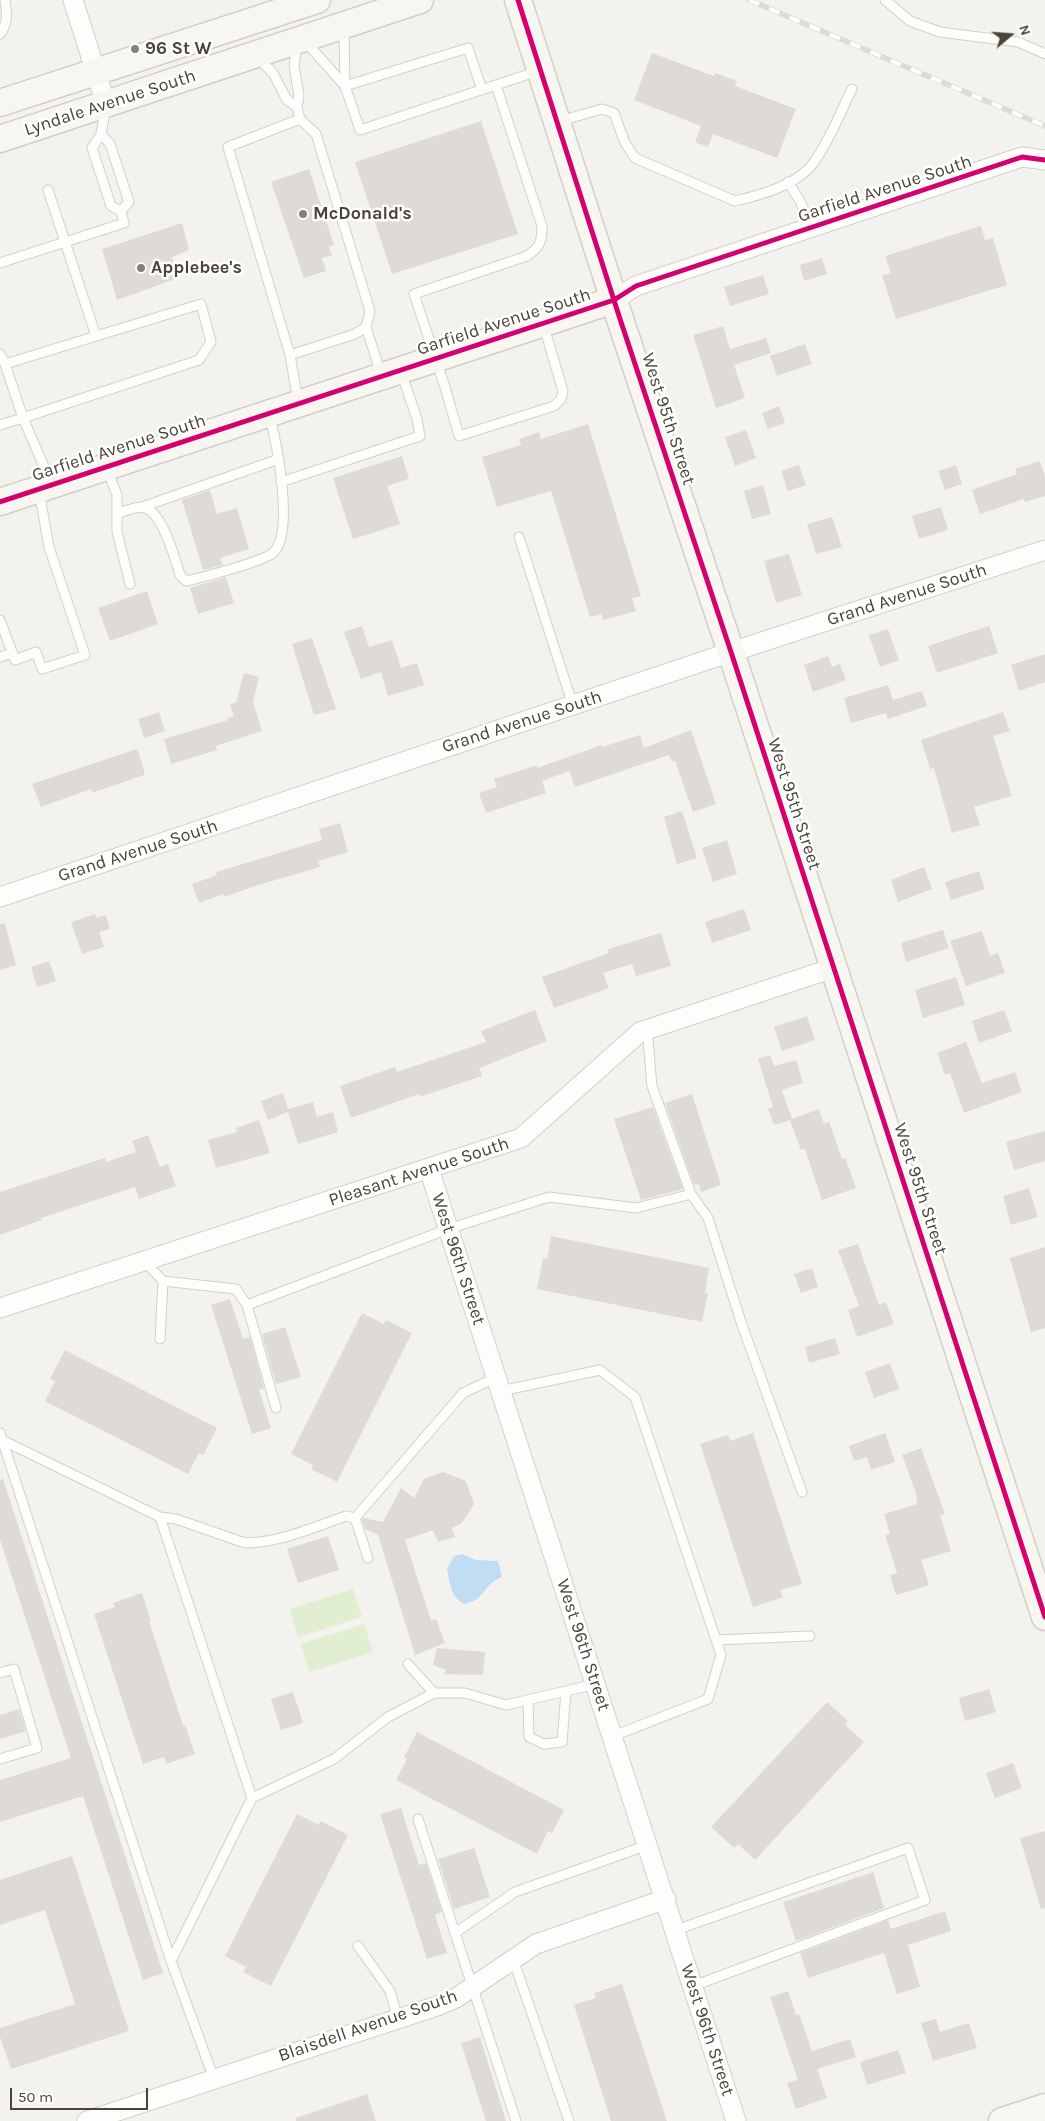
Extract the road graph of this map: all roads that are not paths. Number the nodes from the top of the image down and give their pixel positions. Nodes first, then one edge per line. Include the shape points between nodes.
1 (5, 0) edge
2 (73, 0) edge
3 (317, 0) edge
4 (420, 0) edge
5 (518, 0) edge
6 (886, 0) edge
7 (344, 25) junction
8 (0, 34) edge
9 (300, 40) junction
10 (1045, 54) edge
11 (255, 55) junction
12 (96, 71) junction
13 (540, 71) junction
14 (496, 85) junction
15 (345, 86) junction
16 (852, 89) dead end
17 (482, 90) junction
18 (0, 102) edge
19 (106, 104) junction
20 (297, 107) junction
21 (300, 119) junction
22 (557, 122) junction
23 (101, 134) junction
24 (0, 140) edge
25 (1043, 159) edge
26 (788, 182) junction
27 (48, 190) dead end
28 (121, 211) junction
29 (811, 228) junction
30 (66, 242) junction
31 (0, 263) edge
32 (614, 300) junction
33 (543, 324) junction
34 (366, 327) junction
35 (96, 336) junction
36 (0, 354) edge
37 (290, 355) junction
38 (434, 359) junction
39 (5, 364) junction
40 (391, 373) junction
41 (299, 404) junction
42 (269, 414) junction
43 (23, 418) junction
44 (0, 425) edge
45 (279, 459) junction
46 (106, 467) junction
47 (281, 482) junction
48 (45, 487) junction
49 (0, 502) edge
50 (142, 507) junction
51 (117, 514) junction
52 (519, 538) dead end
53 (1045, 550) edge
54 (130, 584) dead end
55 (0, 620) edge
56 (731, 652) junction
57 (13, 653) junction
58 (0, 657) edge
59 (573, 706) junction
60 (0, 897) edge
61 (832, 968) junction
62 (647, 1029) junction
63 (429, 1169) junction
64 (691, 1194) junction
65 (448, 1229) junction
66 (144, 1261) junction
67 (163, 1281) junction
68 (247, 1305) junction
69 (0, 1308) edge
70 (160, 1339) dead end
71 (499, 1384) junction
72 (276, 1408) dead end
73 (1, 1436) edge
74 (802, 1492) dead end
75 (160, 1517) junction
76 (355, 1518) junction
77 (368, 1558) dead end
78 (1045, 1617) edge
79 (810, 1636) dead end
80 (716, 1640) junction
81 (408, 1664) dead end
82 (0, 1674) edge
83 (596, 1684) junction
84 (566, 1691) junction
85 (434, 1692) junction
86 (528, 1700) junction
87 (613, 1736) junction
88 (0, 1760) edge
89 (252, 1798) junction
90 (418, 1819) dead end
91 (648, 1845) junction
92 (666, 1900) junction
93 (676, 1930) junction
94 (455, 1933) junction
95 (358, 1946) dead end
96 (513, 1960) junction
97 (171, 1961) junction
98 (694, 1986) junction
99 (472, 1987) junction
100 (398, 2018) junction
101 (214, 2079) junction
102 (1045, 2107) edge
103 (87, 2121) edge
104 (516, 2121) edge
105 (569, 2121) edge
106 (736, 2121) edge
107 (1002, 2121) edge

1 - 8 lane via 5,28
2 - 12 street
3 - 12 street, Lyndale Avenue South
4 - 7 street, Lyndale Avenue South
5 - 13 street, West 95th Street
6 - 10 lane via 910,21 940,32 1018,42
7 - 9 street, Lyndale Avenue South
7 - 15 lane
9 - 11 street, Lyndale Avenue South
9 - 15 lane
9 - 20 lane via 294,66
11 - 19 street, Lyndale Avenue South
11 - 20 lane via 273,73 287,100
12 - 18 street, Lyndale Avenue South
12 - 19 street
13 - 14 lane
13 - 22 street, West 95th Street
14 - 17 lane
14 - 38 lane via 542,226 542,240 528,256 414,294
15 - 17 lane via 468,48
15 - 17 lane via 360,130
16 - 26 lane via 814,163
19 - 23 lane
19 - 24 street, Lyndale Avenue South
20 - 21 lane
21 - 34 lane via 316,134 370,311
21 - 37 lane via 228,147
22 - 26 lane via 602,109 614,113 634,158 735,201
22 - 32 street, West 95th Street
23 - 28 lane via 110,144 128,202
23 - 28 lane via 92,148 111,206
25 - 29 street, Garfield Avenue South via 1022,157
26 - 29 lane
27 - 30 lane
28 - 30 lane via 124,223
29 - 32 street, Garfield Avenue South via 636,286
30 - 31 lane
30 - 35 lane
32 - 33 street, Garfield Avenue South
32 - 56 street, West 95th Street
33 - 38 street, Garfield Avenue South
33 - 38 lane via 563,391 554,406 459,436
34 - 37 lane via 355,334
34 - 40 lane
35 - 39 lane
35 - 43 lane via 201,304 211,342 199,360
36 - 39 lane
37 - 41 lane
38 - 40 street, Garfield Avenue South
39 - 43 lane
40 - 41 street, Garfield Avenue South
40 - 47 lane via 417,420 420,436
41 - 42 street, Garfield Avenue South
42 - 45 lane
42 - 46 street, Garfield Avenue South
43 - 44 lane
43 - 48 lane
45 - 47 lane
45 - 50 lane
46 - 48 street, Garfield Avenue South
46 - 51 lane via 117,495
47 - 50 lane via 281,541 272,554 186,581 180,574 161,523 149,509
48 - 49 street, Garfield Avenue South
48 - 57 lane via 49,547 86,655 42,669 36,652 15,660
50 - 51 lane
51 - 54 lane via 117,532
52 - 59 lane
53 - 56 street, Grand Avenue South
55 - 57 lane
56 - 59 street, Grand Avenue South
56 - 61 street, West 95th Street
57 - 58 lane
59 - 60 street, Grand Avenue South
61 - 62 street, Pleasant Avenue South
61 - 78 street, West 95th Street
62 - 63 street, Pleasant Avenue South via 521,1138
62 - 64 lane via 652,1086
63 - 65 street, West 96th Street
63 - 66 street, Pleasant Avenue South
64 - 65 lane via 636,1208 549,1198
64 - 74 lane via 708,1218 741,1322
65 - 68 lane
65 - 71 street, West 96th Street
66 - 67 lane
66 - 69 street, Pleasant Avenue South
67 - 68 lane via 236,1289
67 - 70 lane
68 - 72 lane
71 - 76 lane via 463,1393
71 - 80 lane via 600,1370 635,1397
71 - 83 street, West 96th Street
73 - 75 lane
73 - 97 lane
75 - 76 lane via 251,1543 346,1516
75 - 89 lane
76 - 77 lane
79 - 80 lane
80 - 87 lane via 721,1655 708,1700
81 - 85 lane
82 - 88 lane via 14,1669 37,1748
83 - 84 lane
83 - 87 street, West 96th Street
84 - 86 lane
84 - 86 lane via 562,1742 544,1744 529,1738
85 - 86 lane via 465,1693 506,1705
85 - 89 lane via 388,1717 334,1759
87 - 91 street, West 96th Street
89 - 97 lane
90 - 94 lane
91 - 92 street, West 96th Street
91 - 94 lane via 515,1892
92 - 93 street, West 96th Street
92 - 96 street, Blaisdell Avenue South via 556,1936 536,1944
93 - 98 street, West 96th Street
93 - 98 lane via 908,1848 925,1900
94 - 99 lane
95 - 100 lane via 390,1991
96 - 99 street, Blaisdell Avenue South
96 - 105 lane
97 - 101 lane
98 - 106 street, West 96th Street
99 - 100 street, Blaisdell Avenue South via 456,1998
99 - 104 lane
100 - 101 street, Blaisdell Avenue South
101 - 103 street, Blaisdell Avenue South
102 - 107 street

